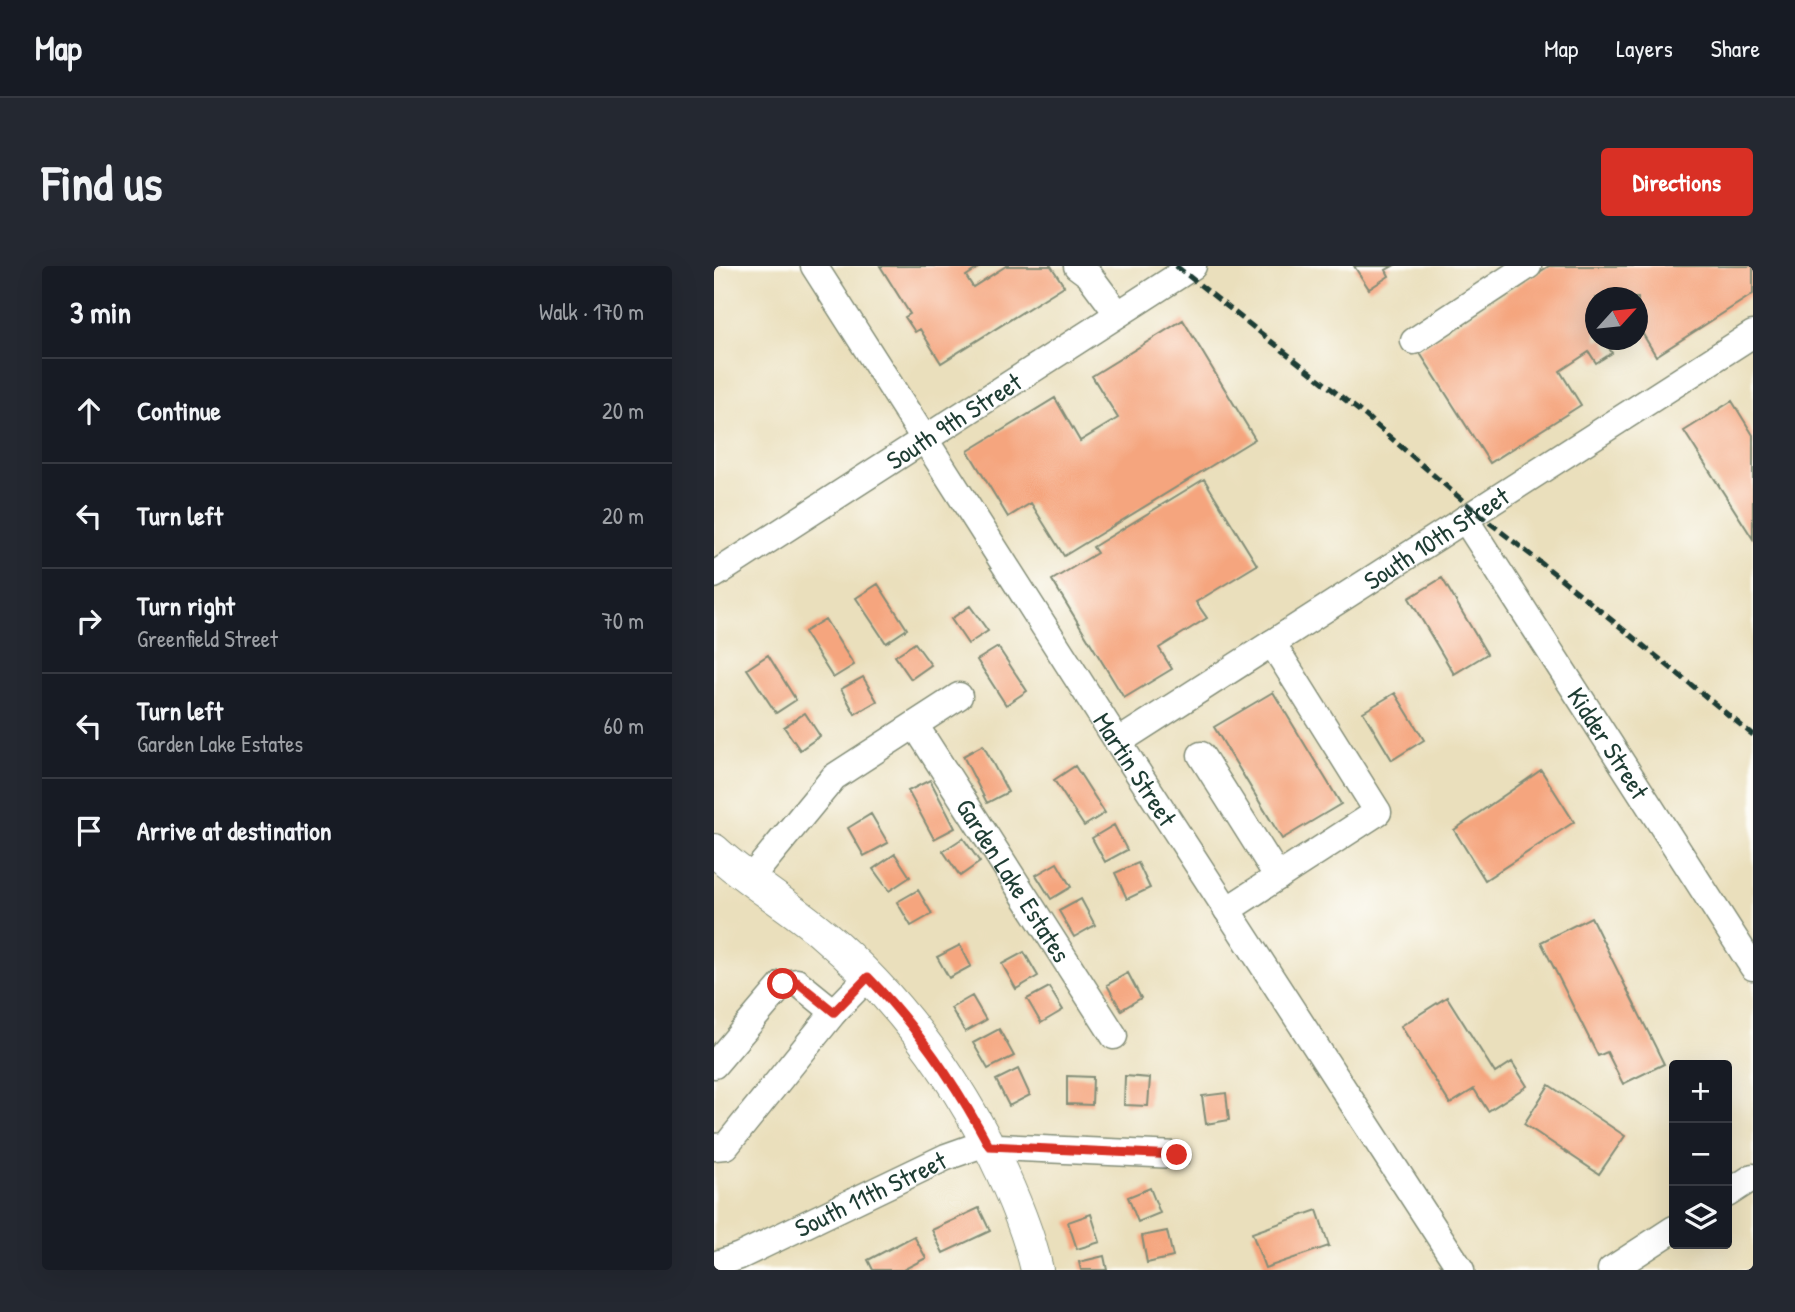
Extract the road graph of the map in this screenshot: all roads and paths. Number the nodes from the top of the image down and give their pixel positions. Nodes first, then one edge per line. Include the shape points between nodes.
1 (814, 266) edge
2 (1077, 266) edge
3 (1193, 266) edge
4 (1528, 266) edge
5 (1118, 314) junction
6 (1753, 334) edge
7 (1414, 341) dead end
8 (925, 438) junction
9 (1465, 519) junction
10 (714, 575) edge
11 (1272, 643) junction
12 (959, 696) dead end
13 (915, 725) junction
14 (1118, 742) junction
15 (1201, 755) dead end
16 (714, 850) edge
17 (1278, 877) junction
18 (750, 879) junction
19 (1227, 910) junction
20 (1753, 967) edge
21 (868, 977) junction
22 (834, 1012) junction
23 (1114, 1036) dead end
24 (714, 1065) edge
25 (989, 1146) junction
26 (714, 1147) edge
27 (1177, 1155) dead end
28 (1753, 1177) edge
29 (1732, 1191) edge
30 (1669, 1232) edge
31 (714, 1265) edge
32 (1037, 1270) edge
33 (1461, 1270) edge
34 (1611, 1270) edge

1 - 8 street, Martin Street
2 - 5 street
3 - 5 street, South 9th Street
4 - 7 street
5 - 8 street, South 9th Street
6 - 9 street, South 10th Street
8 - 10 street, South 9th Street
8 - 14 street, Martin Street
9 - 11 street, South 10th Street
9 - 20 street, Kidder Street
11 - 14 street, South 10th Street
11 - 17 street via 1378,812
12 - 13 street
13 - 18 street via 834,776
13 - 23 street, Garden Lake Estates
14 - 19 street, Martin Street
15 - 17 street
16 - 18 main road
17 - 19 street
18 - 21 main road via 822,933
19 - 33 street, Martin Street
21 - 22 street
21 - 25 main road via 941,1064
22 - 24 street via 797,982 783,984
22 - 26 street via 726,1146
25 - 27 street
25 - 31 street, South 11th Street via 946,1157
25 - 32 main road via 1014,1197
28 - 29 street
30 - 34 street

